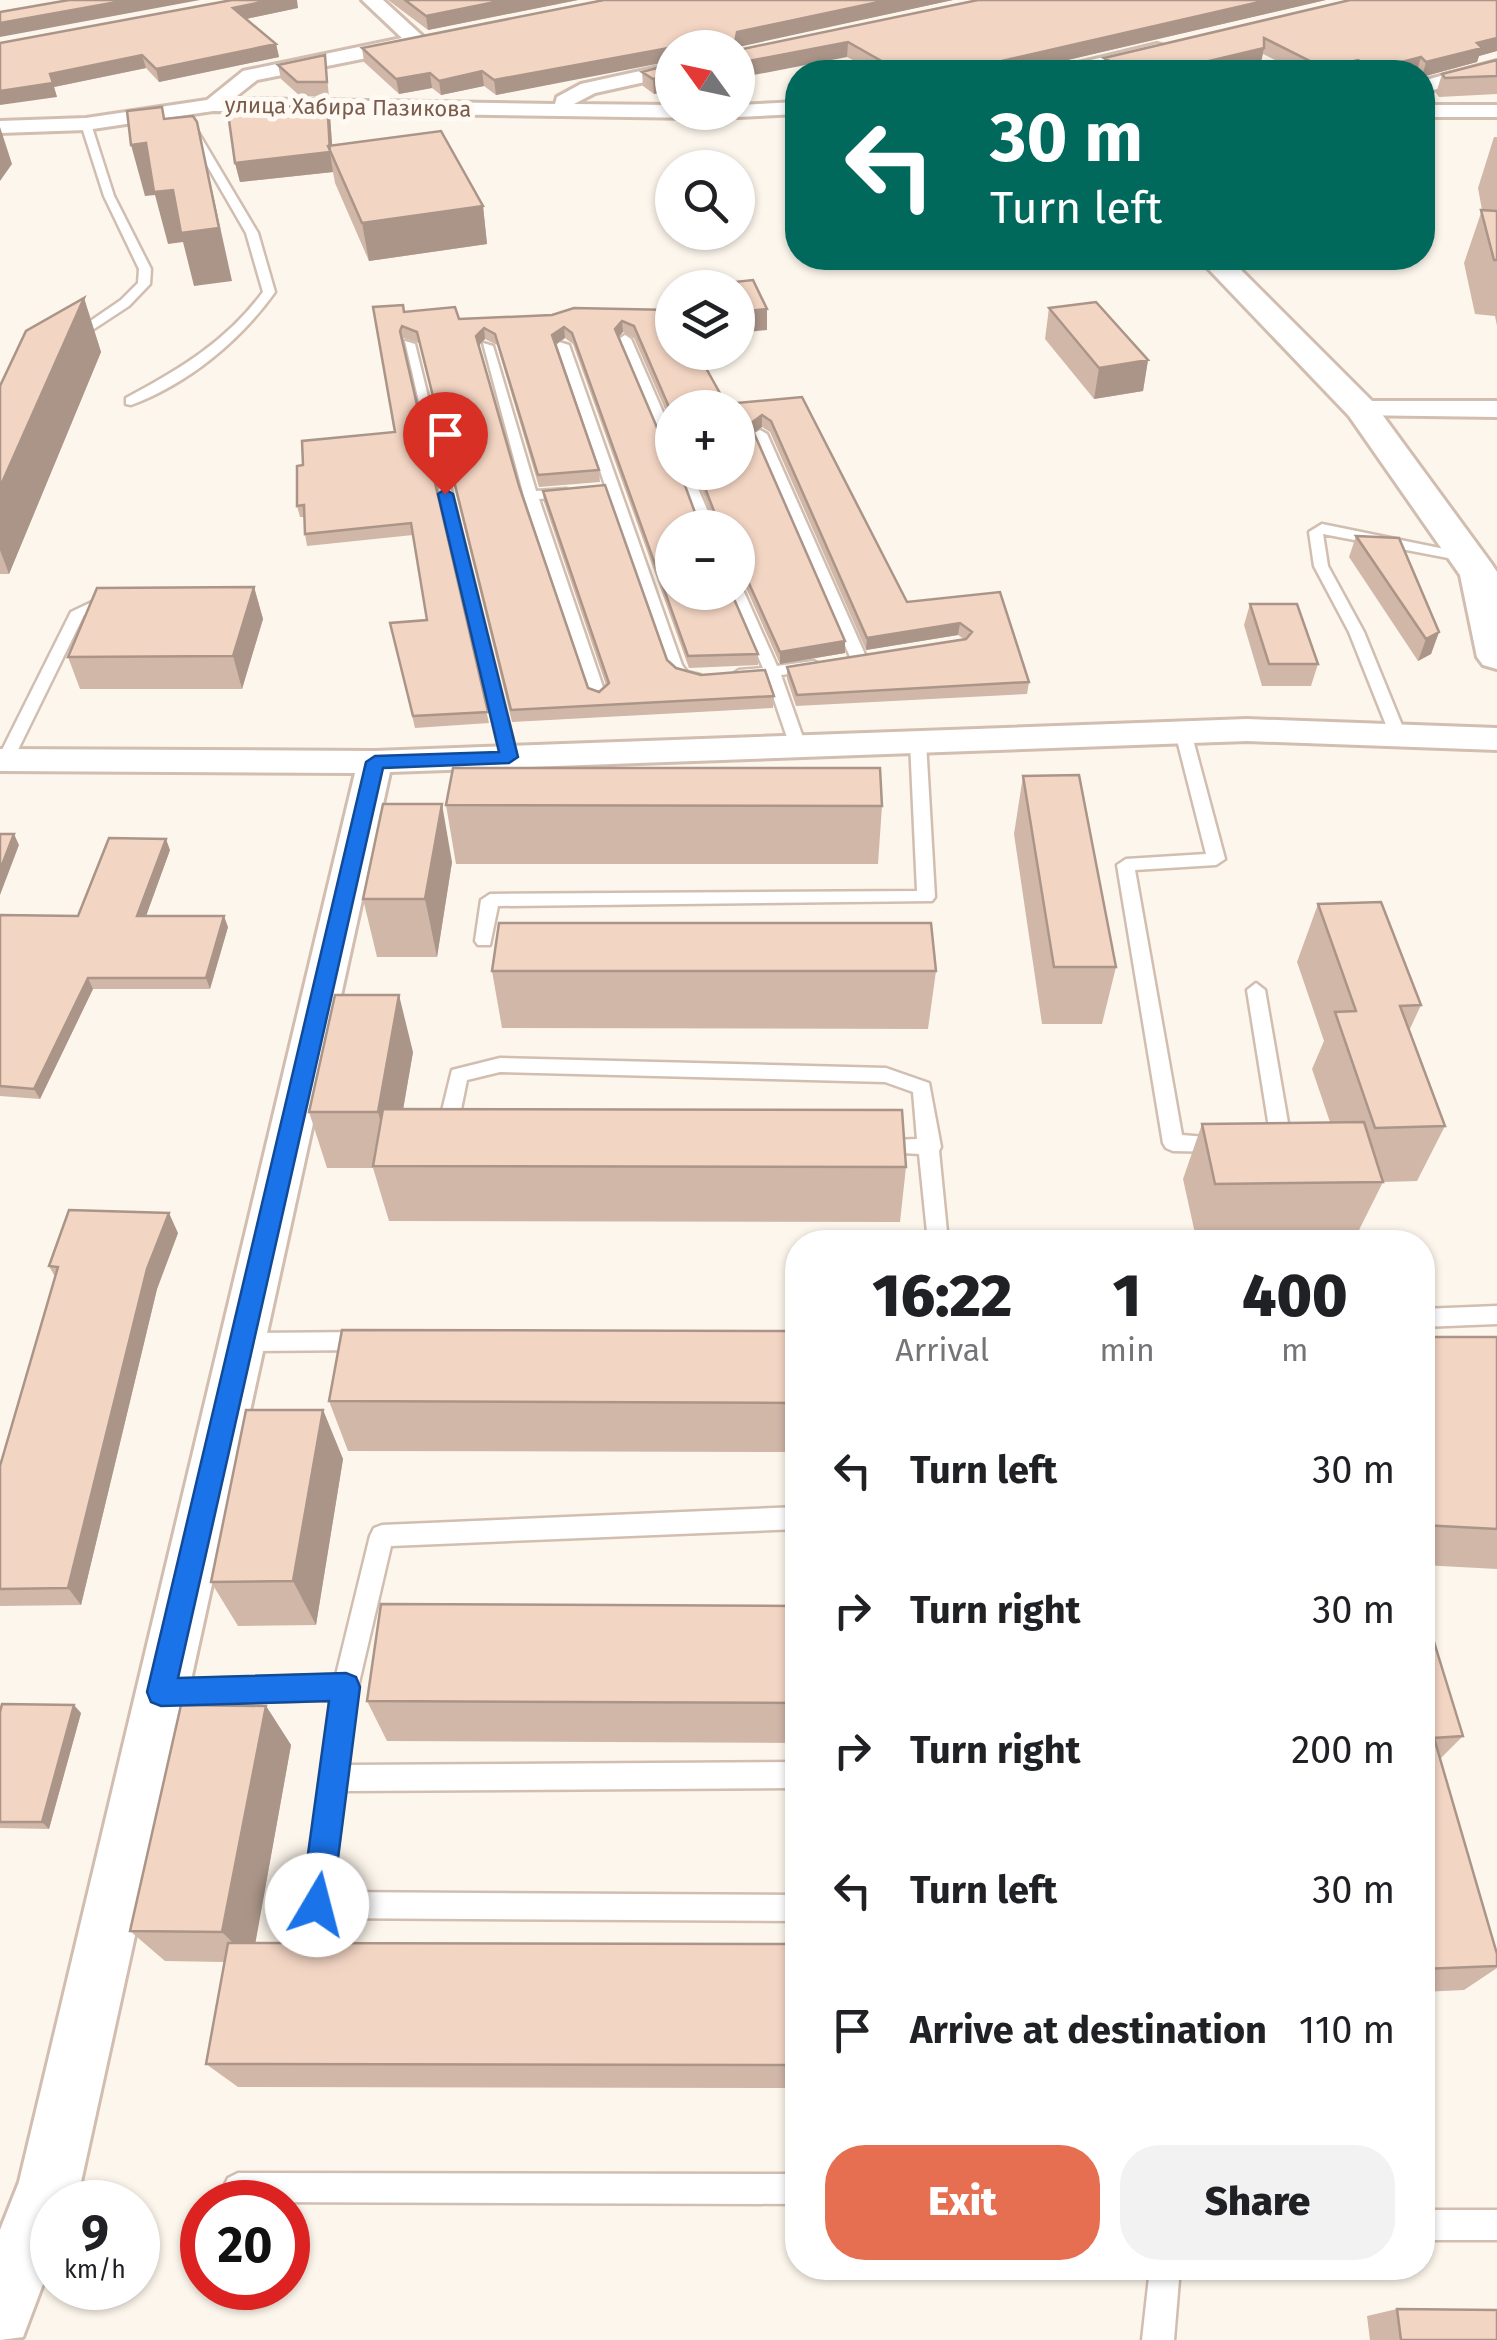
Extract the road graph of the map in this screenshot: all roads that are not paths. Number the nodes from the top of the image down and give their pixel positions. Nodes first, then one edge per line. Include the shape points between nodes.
1 (372, 0) edge
2 (1176, 46) edge
3 (1117, 60) edge
4 (1497, 67) edge
5 (655, 74) edge
6 (1435, 83) edge
7 (212, 105) junction
8 (785, 109) edge
9 (546, 110) junction
10 (755, 110) edge
11 (655, 111) edge
12 (1435, 111) edge
13 (1497, 111) edge
14 (172, 112) junction
15 (86, 124) junction
16 (2, 129) edge
17 (1225, 270) edge
18 (625, 339) dead end
19 (409, 344) edge
20 (64, 345) edge
21 (486, 346) dead end
22 (563, 346) dead end
23 (131, 401) dead end
24 (655, 407) edge
25 (1361, 409) junction
26 (1497, 409) edge
27 (760, 434) dead end
28 (597, 490) junction
29 (531, 496) junction
30 (1483, 571) edge
31 (132, 604) edge
32 (745, 610) edge
33 (876, 657) edge
34 (1497, 657) edge
35 (859, 660) junction
36 (842, 662) edge
37 (824, 665) edge
38 (773, 673) junction
39 (598, 696) edge
40 (1183, 732) junction
41 (1398, 735) junction
42 (1497, 739) edge
43 (918, 742) junction
44 (798, 746) junction
45 (509, 757) junction
46 (2, 760) edge
47 (375, 762) junction
48 (484, 941) dead end
49 (1256, 990) dead end
50 (478, 1143) edge
51 (852, 1146) edge
52 (931, 1147) junction
53 (937, 1230) edge
54 (1497, 1315) edge
55 (1435, 1317) edge
56 (380, 1340) edge
57 (240, 1342) junction
58 (785, 1519) edge
59 (346, 1687) junction
60 (161, 1692) junction
61 (785, 1775) edge
62 (334, 1778) junction
63 (785, 1908) edge
64 (310, 2188) edge
65 (785, 2189) edge
66 (1497, 2224) edge
67 (1435, 2225) edge
68 (1164, 2280) edge
69 (0, 2314) edge
70 (1158, 2340) edge

1 - 7 street via 427,40 250,75
2 - 3 street
4 - 6 street
5 - 9 street via 588,88
7 - 9 street, улица Хабира Пазикова
7 - 14 street, улица Хабира Пазикова
8 - 10 street
9 - 11 street, улица Хабира Пазикова
12 - 13 street
14 - 15 street, улица Хабира Пазикова
14 - 23 lane via 193,130 252,233 269,292 248,324 186,371
15 - 16 street, улица Хабира Пазикова
15 - 20 lane via 144,284
17 - 25 street
18 - 24 lane
19 - 45 lane
21 - 29 lane
22 - 28 lane
25 - 26 street
25 - 30 street
27 - 35 lane
28 - 29 lane
28 - 38 lane via 682,674
29 - 39 lane
30 - 34 street
30 - 41 lane via 1322,528 1316,532 1320,559
31 - 46 lane via 78,612
32 - 38 lane
33 - 35 lane
35 - 36 lane
37 - 38 lane
38 - 44 lane
40 - 41 street
40 - 43 street
40 - 49 lane via 1216,859 1126,865 1174,1143 1283,1146
41 - 42 street
43 - 44 street
43 - 48 lane via 926,897 490,900
44 - 45 street
45 - 47 street
46 - 47 street
47 - 57 street
50 - 52 lane via 448,1127 459,1074 500,1066 886,1075 922,1088
51 - 52 lane
52 - 53 lane
54 - 55 lane
56 - 57 lane
57 - 60 street
58 - 59 lane via 382,1536
59 - 60 lane
59 - 62 lane
60 - 69 street via 50,2182
61 - 62 lane
62 - 63 lane via 317,1905
64 - 65 lane
66 - 67 lane
68 - 70 lane

